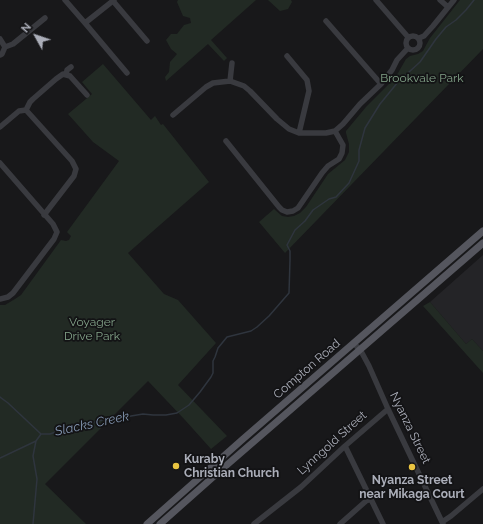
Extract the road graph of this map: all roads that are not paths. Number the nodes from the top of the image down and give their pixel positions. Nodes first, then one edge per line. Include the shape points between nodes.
1 (65, 0) edge
2 (113, 0) edge
3 (376, 0) edge
4 (440, 0) edge
5 (454, 0) edge
6 (448, 7) junction
7 (45, 18) dead end
8 (326, 21) dead end
9 (85, 23) junction
10 (408, 37) junction
11 (419, 38) junction
12 (0, 39) edge
13 (147, 40) dead end
14 (5, 47) junction
15 (408, 48) junction
16 (0, 55) edge
17 (287, 56) dead end
18 (232, 63) dead end
19 (70, 66) dead end
20 (127, 73) dead end
21 (66, 75) junction
22 (230, 81) junction
23 (381, 84) junction
24 (87, 95) dead end
25 (26, 110) junction
26 (173, 115) dead end
27 (0, 127) edge
28 (334, 131) junction
29 (299, 133) junction
30 (226, 141) dead end
31 (0, 163) edge
32 (44, 215) junction
33 (483, 231) edge
34 (483, 244) edge
35 (0, 299) edge
36 (354, 343) junction
37 (360, 350) junction
38 (388, 409) junction
39 (345, 446) junction
40 (483, 489) edge
41 (371, 498) junction
42 (443, 523) edge
43 (147, 524) edge
44 (160, 524) edge
45 (254, 524) edge
46 (340, 524) edge
47 (383, 524) edge

1 - 9 street
2 - 9 street
2 - 13 street
3 - 10 street
4 - 6 street
5 - 6 street
6 - 11 street via 424,36
7 - 14 street via 13,44
8 - 23 street
9 - 20 street
10 - 11 street
10 - 15 street
11 - 15 street via 419,48
12 - 14 street
14 - 16 street
15 - 23 street
17 - 29 street via 307,80 309,91
18 - 22 street
19 - 21 street
21 - 24 street via 70,76
21 - 25 street via 59,76 51,83 30,102
22 - 26 street via 221,81 206,87
22 - 29 street via 244,86 282,124
23 - 28 street
25 - 27 street via 19,111
25 - 32 street via 76,168 74,176
28 - 29 street
28 - 30 street via 343,145 339,159 322,173 298,208 287,212 279,207
31 - 32 street
32 - 35 street via 56,229 54,239 13,293
33 - 36 main road, Compton Road
34 - 37 main road, Compton Road
36 - 37 street, Nyanza Street
36 - 43 main road, Compton Road
37 - 38 street, Nyanza Street
37 - 44 main road, Compton Road
38 - 39 street, Lynngold Street
38 - 42 street, Nyanza Street
39 - 41 street
39 - 45 street, Lynngold Street via 301,487
40 - 42 street
41 - 46 street
41 - 47 street

